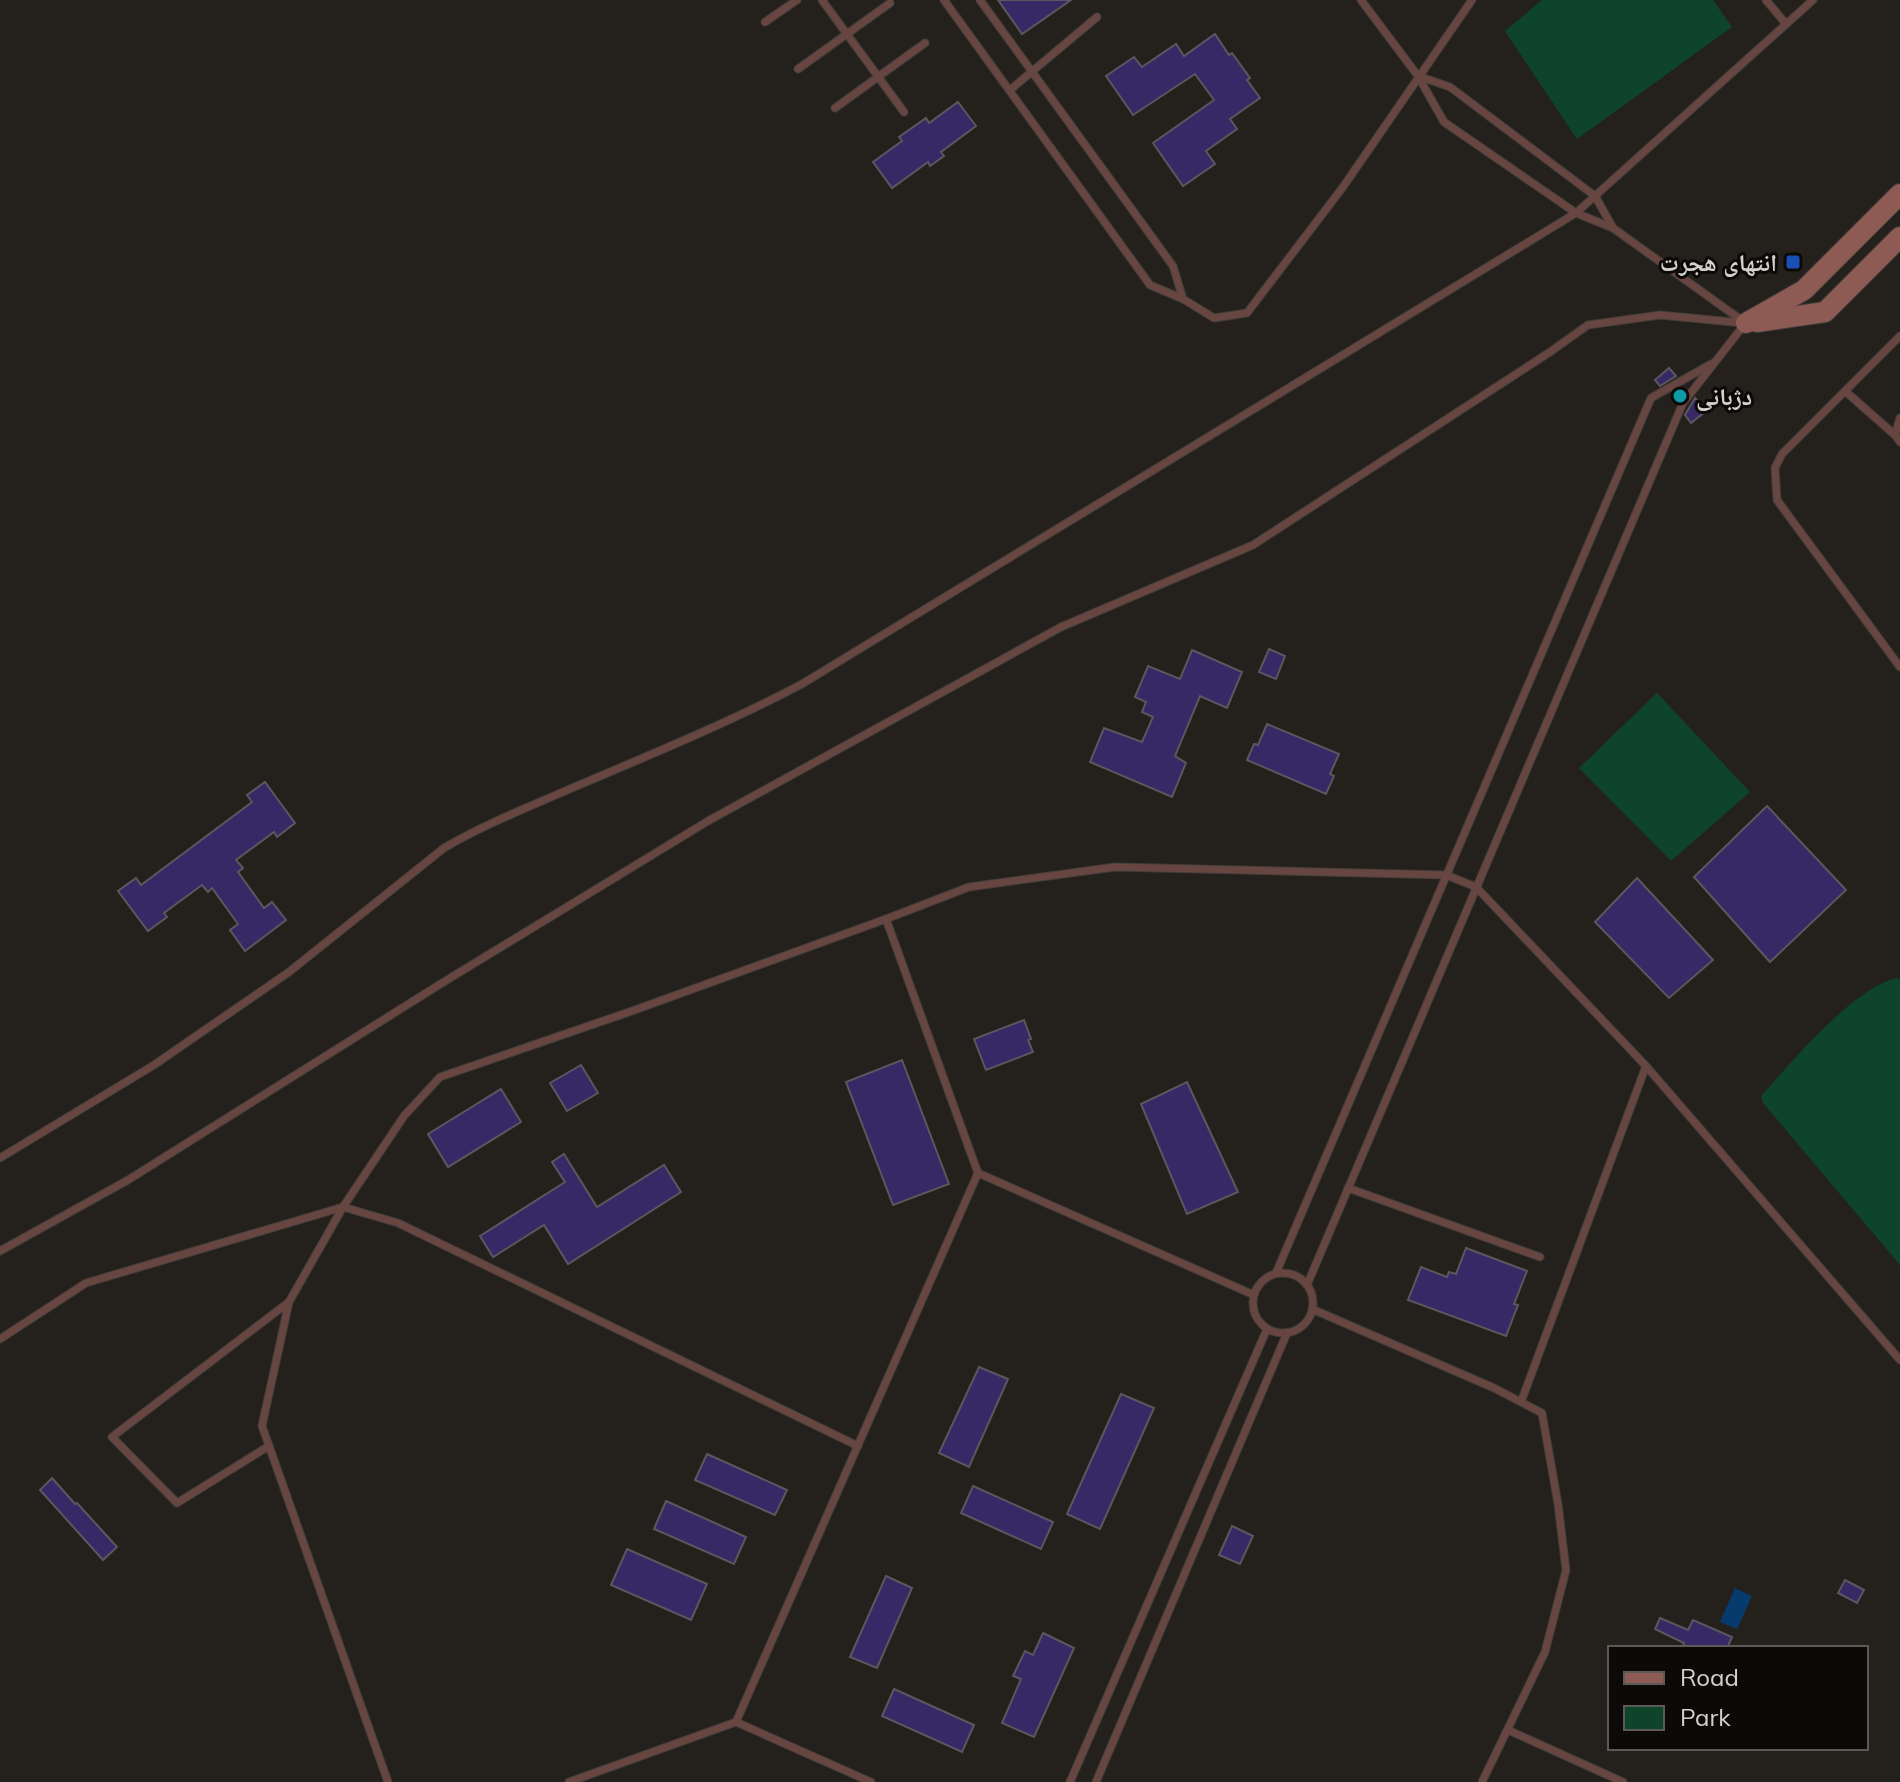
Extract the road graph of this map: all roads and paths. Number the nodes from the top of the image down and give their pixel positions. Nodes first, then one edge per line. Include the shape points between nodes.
1 (797, 0) edge
2 (822, 0) edge
3 (944, 0) edge
4 (980, 0) edge
5 (1361, 0) edge
6 (1472, 0) edge
7 (1766, 0) edge
8 (1813, 0) edge
9 (890, 3) dead end
10 (1097, 17) dead end
11 (765, 22) dead end
12 (1786, 24) junction
13 (847, 34) junction
14 (925, 43) dead end
15 (798, 69) dead end
16 (1032, 72) junction
17 (1418, 76) junction
18 (878, 77) junction
19 (1010, 90) junction
20 (835, 108) dead end
21 (904, 112) dead end
22 (1900, 194) edge
23 (1595, 196) junction
24 (1576, 213) junction
25 (1613, 228) junction
26 (1900, 237) edge
27 (1183, 299) junction
28 (1746, 323) junction
29 (1900, 336) edge
30 (1716, 361) junction
31 (1845, 391) junction
32 (1900, 418) edge
33 (1898, 438) edge
34 (1900, 667) edge
35 (1446, 875) junction
36 (1476, 887) junction
37 (886, 919) junction
38 (1646, 1066) junction
39 (0, 1158) edge
40 (978, 1173) junction
41 (1348, 1188) junction
42 (343, 1207) junction
43 (0, 1251) edge
44 (1540, 1257) dead end
45 (1276, 1273) junction
46 (1307, 1285) junction
47 (1254, 1295) junction
48 (289, 1302) junction
49 (1312, 1309) junction
50 (1267, 1329) junction
51 (1287, 1333) junction
52 (0, 1339) edge
53 (1900, 1360) edge
54 (1521, 1402) junction
55 (269, 1446) junction
56 (858, 1446) junction
57 (736, 1722) junction
58 (1508, 1730) junction
59 (388, 1782) edge
60 (569, 1782) edge
61 (871, 1782) edge
62 (1070, 1782) edge
63 (1096, 1782) edge
64 (1482, 1782) edge
65 (1623, 1782) edge

1 - 11 lane
2 - 13 lane
3 - 19 lane
4 - 16 lane
5 - 17 lane
6 - 17 lane
7 - 12 lane
8 - 12 lane
9 - 13 lane
10 - 16 lane
12 - 23 lane
13 - 15 lane
13 - 18 lane
14 - 18 lane
16 - 19 lane
16 - 27 lane via 1173,266
17 - 23 lane via 1450,87
17 - 24 lane via 1444,122
17 - 27 lane via 1343,187 1247,313 1214,318
18 - 20 lane
18 - 21 lane
19 - 27 lane via 1150,285
22 - 28 main road via 1804,290
23 - 24 lane
23 - 25 lane
24 - 25 lane
24 - 39 lane via 802,684 444,848 289,972 154,1065
25 - 28 lane
26 - 28 main road via 1825,312
28 - 30 lane
28 - 43 lane via 1660,315 1588,325 1253,545 1061,627 708,821 128,1180
29 - 31 lane
30 - 35 lane via 1651,398
30 - 36 lane via 1683,403
31 - 33 lane
31 - 34 lane via 1782,454 1775,468 1777,500
32 - 33 lane
35 - 36 lane
35 - 37 lane via 1115,867 969,887
35 - 45 lane
36 - 38 lane
36 - 41 lane
37 - 40 lane
37 - 42 lane via 440,1077 404,1116
38 - 53 lane
38 - 54 lane
40 - 47 lane
40 - 56 lane
41 - 44 lane
41 - 46 lane
42 - 48 lane
42 - 52 lane via 86,1283
42 - 56 lane via 398,1223
45 - 46 lane via 1293,1275
45 - 47 lane via 1262,1281
46 - 49 lane
47 - 50 lane via 1254,1315
48 - 55 lane via 262,1426
48 - 55 lane via 112,1437 177,1503
49 - 51 lane via 1303,1326
49 - 54 lane
50 - 51 lane
50 - 62 lane
51 - 63 lane
54 - 58 lane via 1542,1413 1566,1570 1545,1652
55 - 59 lane
56 - 57 lane
57 - 60 lane
57 - 61 lane
58 - 64 lane
58 - 65 lane

